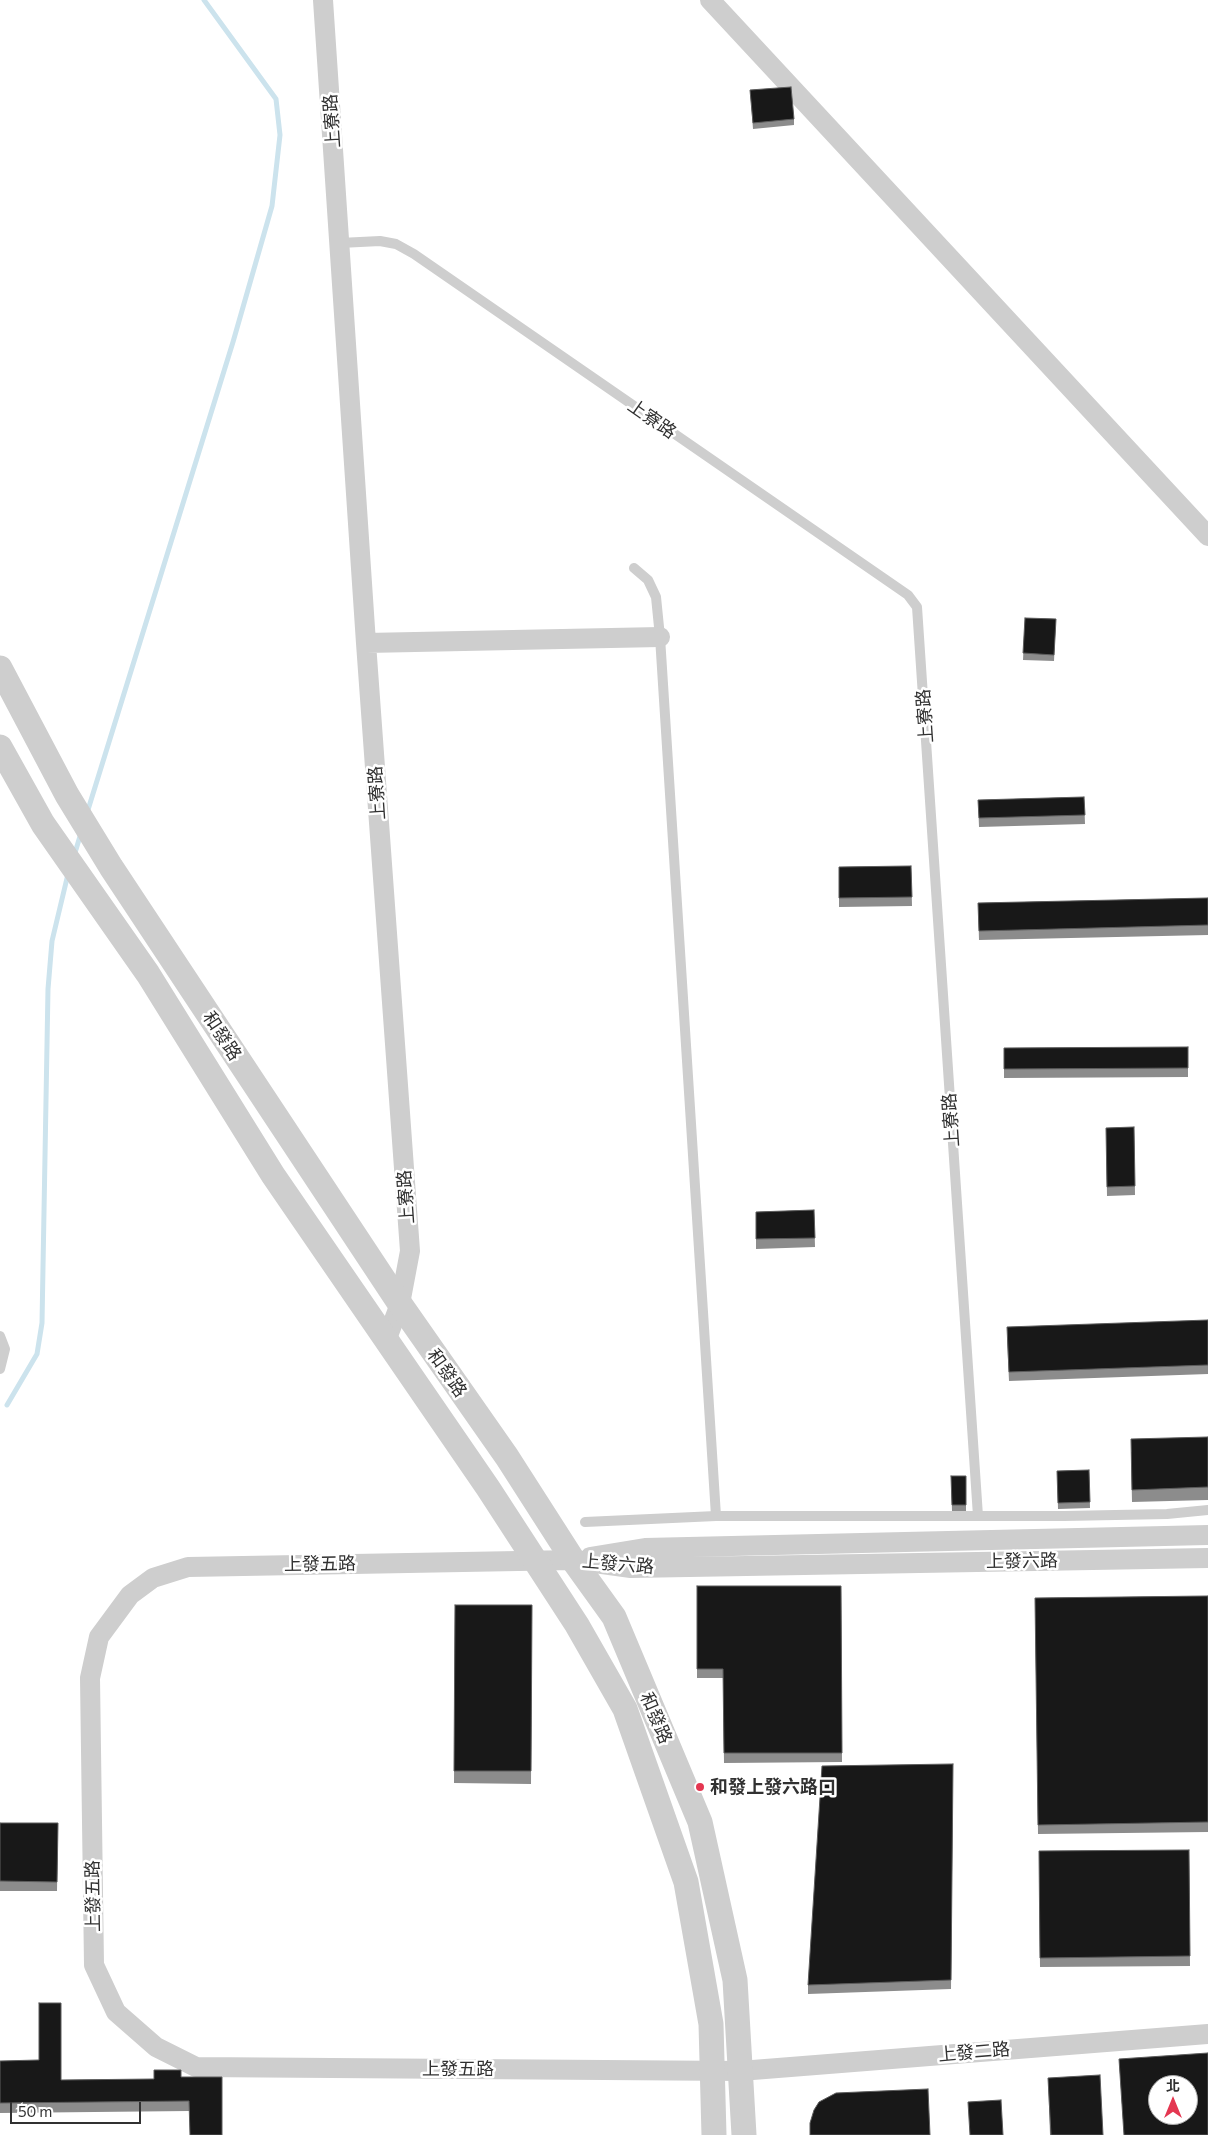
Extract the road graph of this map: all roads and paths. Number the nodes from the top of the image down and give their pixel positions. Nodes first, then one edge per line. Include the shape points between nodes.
1 (323, 0) edge
2 (710, 0) edge
3 (340, 243) junction
4 (1208, 536) edge
5 (634, 568) dead end
6 (660, 637) junction
7 (366, 643) junction
8 (0, 668) edge
9 (0, 747) edge
10 (400, 1304) junction
11 (0, 1336) edge
12 (386, 1341) junction
13 (0, 1369) edge
14 (1208, 1510) edge
15 (716, 1516) junction
16 (978, 1516) junction
17 (585, 1522) dead end
18 (1208, 1535) edge
19 (1208, 1558) edge
20 (573, 1560) junction
21 (534, 1561) junction
22 (1208, 2034) edge
23 (712, 2071) junction
24 (740, 2071) junction
25 (714, 2135) edge
26 (744, 2135) edge

1 - 3 street, 上寮路
2 - 4 street
3 - 7 street, 上寮路
3 - 16 lane, 上寮路 via 396,244 414,254 908,595 917,607
5 - 6 lane via 648,580 656,597
6 - 7 street
6 - 15 lane
7 - 10 street, 上寮路 via 410,1251
8 - 10 street, 和發路 via 67,795 111,867
9 - 12 street, 和發路 via 43,824 148,974 273,1176
10 - 12 street, 上寮路
10 - 20 street, 和發路 via 507,1457
11 - 13 lane via 5,1349
12 - 21 street, 和發路 via 488,1488
14 - 16 lane via 1167,1514
15 - 16 lane
15 - 17 lane
18 - 20 street, 上發六路 via 645,1548
19 - 20 street, 上發六路 via 631,1568
20 - 21 street, 上發五路
20 - 24 street, 和發路 via 614,1617 700,1822 735,1980
21 - 23 street, 和發路 via 625,1709 686,1882 711,2024
21 - 23 street, 上發五路 via 188,1566 153,1578 130,1595 99,1637 90,1678 94,1965 116,2012 156,2047 196,2067
22 - 24 street, 上發二路
23 - 24 street, 上發五路
23 - 25 street, 和發路
24 - 26 street, 和發路

